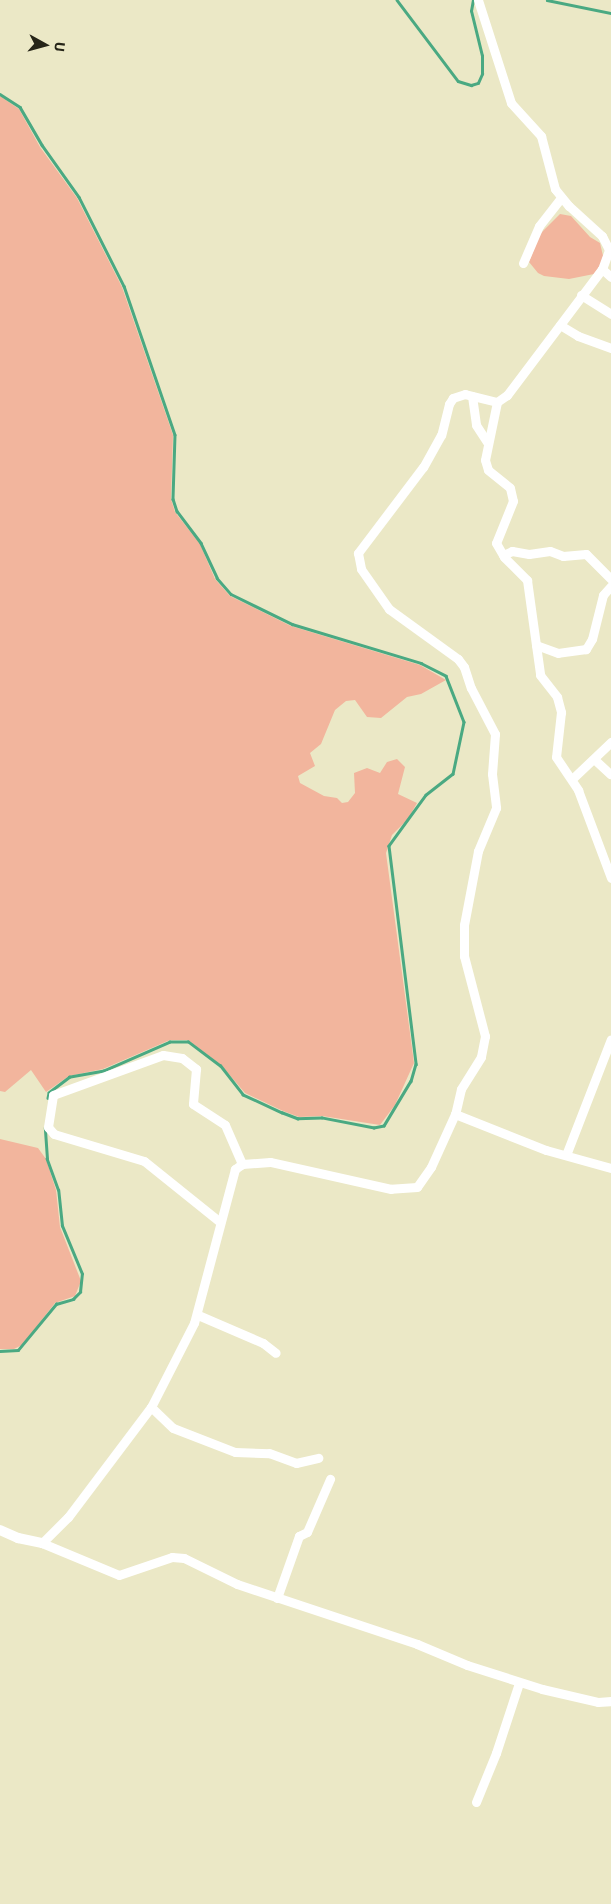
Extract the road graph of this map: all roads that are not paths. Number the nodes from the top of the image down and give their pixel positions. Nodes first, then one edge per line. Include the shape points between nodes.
1 (478, 0) edge
2 (562, 198) junction
3 (609, 243) edge
4 (523, 263) dead end
5 (606, 266) edge
6 (611, 277) edge
7 (581, 295) junction
8 (611, 314) edge
9 (560, 324) junction
10 (611, 348) edge
11 (472, 396) junction
12 (497, 402) junction
13 (487, 442) junction
14 (503, 555) junction
15 (611, 579) edge
16 (611, 586) edge
17 (536, 645) junction
18 (611, 742) edge
19 (595, 760) junction
20 (610, 774) edge
21 (572, 780) junction
22 (611, 878) edge
23 (611, 1039) edge
24 (455, 1114) junction
25 (566, 1155) junction
26 (242, 1164) junction
27 (611, 1168) edge
28 (220, 1222) junction
29 (198, 1315) junction
30 (276, 1353) dead end
31 (151, 1406) junction
32 (318, 1458) dead end
33 (330, 1479) dead end
34 (0, 1530) edge
35 (42, 1543) junction
36 (277, 1598) junction
37 (519, 1683) junction
38 (611, 1701) edge
39 (476, 1802) dead end

1 - 2 street via 511,103 539,131 555,189
2 - 3 street
2 - 4 street via 539,226
3 - 5 street
5 - 6 street
5 - 7 street
7 - 8 street
7 - 9 street
9 - 10 street via 578,336
9 - 12 street via 507,395
11 - 12 street
11 - 13 street via 476,425
11 - 24 street via 458,395 449,404 447,421 423,467 358,553 361,569 389,609 464,667 495,734 492,774 496,808 478,851 463,941 464,956 483,1024 484,1044 475,1069 461,1090
12 - 13 street
13 - 14 street via 484,454 488,470 510,488 512,495 511,513 496,538
14 - 15 street via 512,551 529,554 550,551 562,556 586,554
14 - 17 street via 528,580
16 - 17 street via 603,595 592,639 586,649 558,653
17 - 21 street via 540,675 557,697 561,712 556,758
18 - 19 street
19 - 20 street
19 - 21 street
21 - 22 street
23 - 25 street
24 - 25 street
24 - 26 street via 426,1176 411,1189 378,1186 270,1162
25 - 27 street
26 - 28 street via 231,1176
26 - 28 street via 226,1125 193,1104 196,1070 182,1058 163,1055 53,1095 48,1127 54,1134 144,1161
28 - 29 street
29 - 30 street via 263,1343
29 - 31 street
31 - 32 street via 173,1428 234,1452 269,1453 296,1463
31 - 35 street via 68,1517
33 - 36 street via 307,1532 299,1534
34 - 35 street
35 - 36 street via 119,1575 172,1557 184,1558
36 - 37 street via 417,1644
37 - 38 street via 598,1702
37 - 39 street

